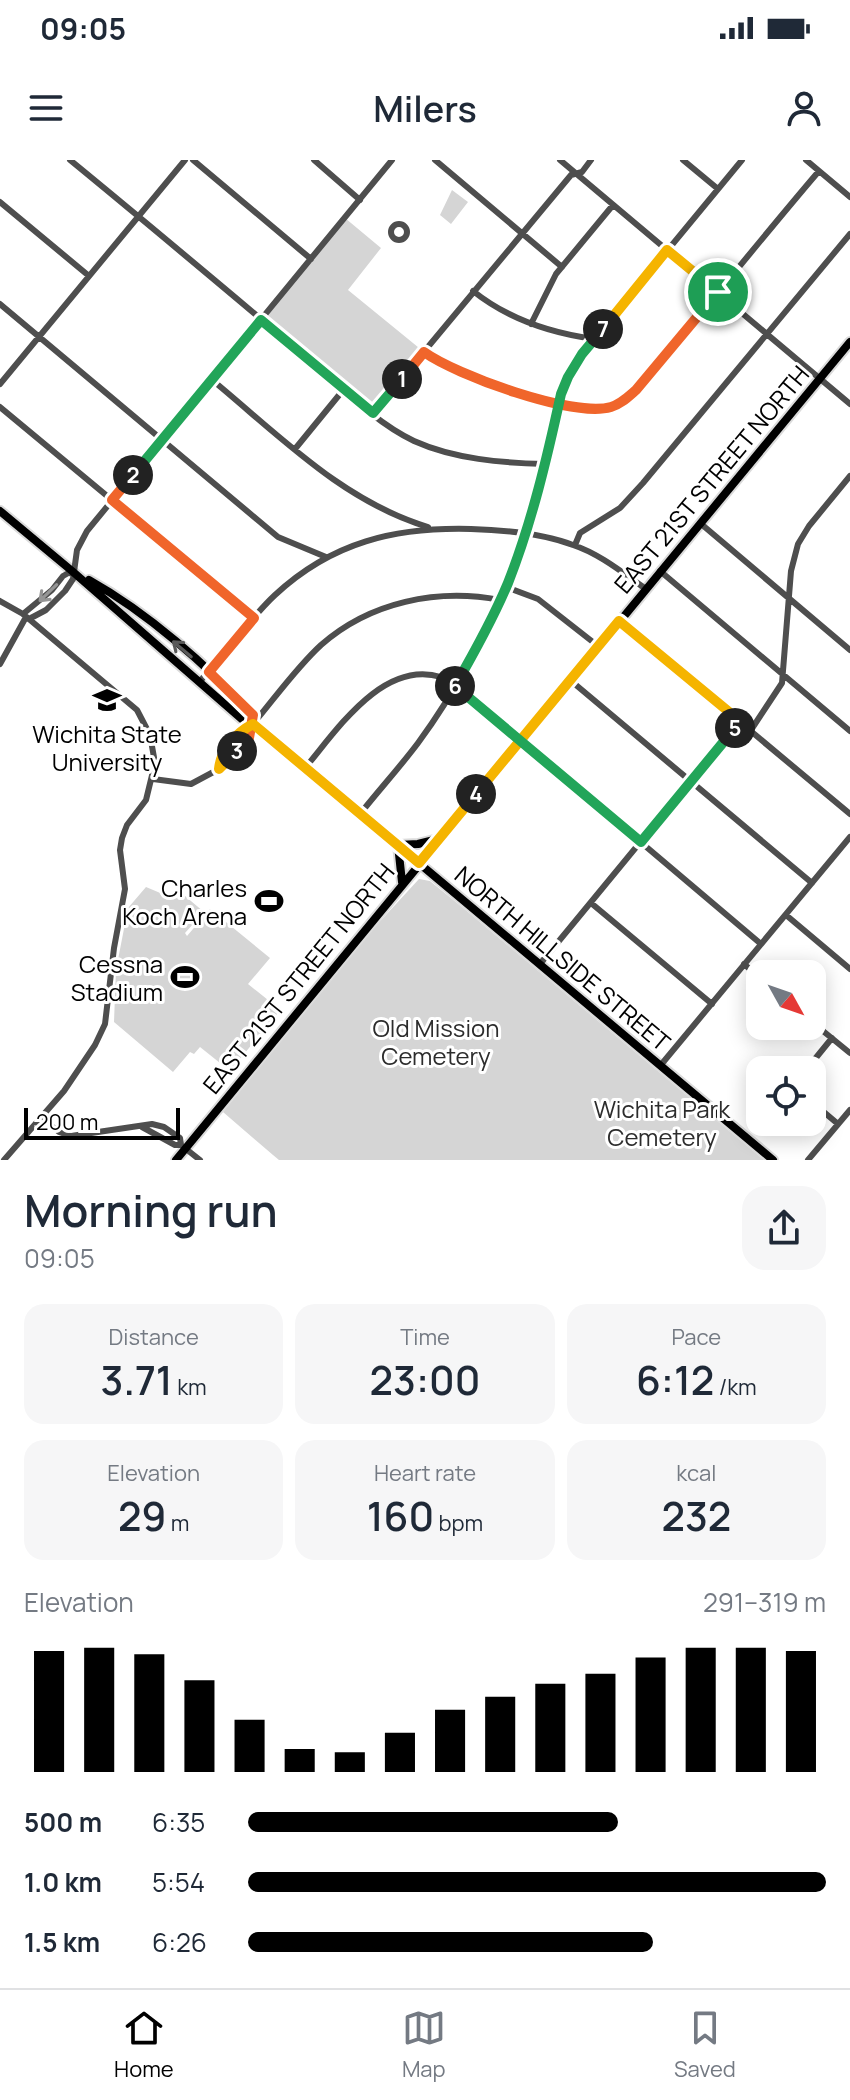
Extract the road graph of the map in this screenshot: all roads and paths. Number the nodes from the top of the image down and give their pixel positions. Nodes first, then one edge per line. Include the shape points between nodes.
1 (70, 160) edge
2 (185, 160) edge
3 (193, 160) edge
4 (314, 160) edge
5 (392, 160) edge
6 (435, 160) edge
7 (560, 160) edge
8 (591, 160) edge
9 (683, 160) edge
10 (742, 160) edge
11 (806, 160) edge
12 (819, 171) junction
13 (575, 173) junction
14 (718, 189) junction
15 (850, 197) edge
16 (360, 200) junction
17 (0, 202) edge
18 (613, 205) junction
19 (138, 216) junction
20 (521, 233) junction
21 (850, 234) edge
22 (667, 250) junction
23 (311, 259) junction
24 (562, 267) junction
25 (89, 276) junction
26 (473, 291) junction
27 (718, 292) junction
28 (0, 304) edge
29 (261, 320) junction
30 (531, 324) junction
31 (767, 334) junction
32 (38, 337) junction
33 (594, 339) junction
34 (850, 342) edge
35 (424, 352) junction
36 (819, 378) junction
37 (211, 379) junction
38 (0, 384) edge
39 (344, 389) junction
40 (559, 402) junction
41 (850, 404) edge
42 (0, 407) edge
43 (373, 413) junction
44 (161, 440) junction
45 (295, 449) junction
46 (545, 464) junction
47 (850, 476) edge
48 (112, 500) junction
49 (0, 511) edge
50 (700, 523) junction
51 (431, 528) junction
52 (525, 534) junction
53 (575, 545) junction
54 (326, 557) junction
55 (72, 571) junction
56 (660, 571) junction
57 (506, 587) junction
58 (646, 589) junction
59 (789, 598) junction
60 (500, 600) junction
61 (0, 601) edge
62 (26, 617) junction
63 (254, 618) junction
64 (619, 621) junction
65 (598, 646) junction
66 (850, 650) edge
67 (0, 664) edge
68 (209, 672) junction
69 (783, 673) junction
70 (570, 680) junction
71 (199, 682) junction
72 (455, 687) junction
73 (740, 721) junction
74 (253, 724) junction
75 (751, 730) junction
76 (850, 731) edge
77 (520, 740) junction
78 (305, 768) junction
79 (153, 779) junction
80 (691, 781) junction
81 (360, 814) junction
82 (850, 814) edge
83 (850, 837) edge
84 (439, 839) junction
85 (641, 842) junction
86 (398, 845) junction
87 (419, 863) junction
88 (402, 883) junction
89 (812, 883) junction
90 (591, 903) junction
91 (786, 915) junction
92 (761, 944) junction
93 (540, 964) junction
94 (744, 964) joint
95 (850, 969) edge
96 (712, 1004) junction
97 (826, 1033) edge
98 (832, 1038) junction
99 (850, 1053) edge
100 (817, 1056) edge
101 (660, 1066) junction
102 (850, 1110) edge
103 (826, 1114) edge
104 (41, 1117) junction
105 (838, 1124) junction
106 (183, 1147) junction
107 (4, 1160) edge
108 (176, 1160) edge
109 (200, 1160) edge
110 (773, 1160) edge
111 (808, 1160) edge

1 - 19 street
2 - 19 street
3 - 23 street
4 - 16 street
5 - 16 street
6 - 20 street
7 - 13 street
8 - 13 street
9 - 14 street
10 - 14 street
11 - 12 street
12 - 15 street
12 - 27 street
13 - 18 street
13 - 20 street
14 - 22 street
16 - 23 street
17 - 25 street
18 - 22 street
18 - 24 street
19 - 25 street
19 - 29 street
20 - 24 street
20 - 26 street
21 - 31 street
22 - 27 street
22 - 33 street
23 - 29 street
24 - 30 street
25 - 32 street
26 - 30 street
26 - 35 street
27 - 31 street
27 - 40 street via 623,402 599,409
28 - 32 street
29 - 37 street
29 - 39 street
30 - 33 street
31 - 36 street
31 - 53 street via 643,483 620,508 580,533
32 - 38 street
32 - 44 street
33 - 40 street via 568,377
34 - 36 main road, EAST 21ST STREET NORTH
35 - 40 street via 474,379
35 - 43 street
36 - 41 street
36 - 50 main road, EAST 21ST STREET NORTH
37 - 44 street
37 - 45 street
39 - 43 street
39 - 45 street
40 - 46 street
42 - 48 street
43 - 46 street via 414,441 445,451
44 - 48 street
44 - 54 street via 278,537
45 - 51 street via 361,499
46 - 52 street
47 - 59 street via 802,535
48 - 55 street via 87,531
48 - 63 street
49 - 55 main road, NORTH HILLSIDE STREET
50 - 56 main road, EAST 21ST STREET NORTH
50 - 59 street
51 - 52 street
51 - 54 street via 376,537
52 - 53 street
52 - 57 street
53 - 58 street
54 - 63 street
55 - 62 street
68 -> 55 main road, NORTH HILLSIDE STREET via 123,599
55 - 71 main road, NORTH HILLSIDE STREET
56 - 58 main road, EAST 21ST STREET NORTH
56 - 69 street
57 - 60 street
57 - 65 street via 553,608
58 - 64 main road, EAST 21ST STREET NORTH
59 - 66 street
59 - 69 street
60 - 72 street
60 - 74 street via 440,596 369,613 322,644
61 - 62 street
62 - 67 street
62 - 79 street via 137,710 150,735
63 - 68 street
64 - 65 main road, EAST 21ST STREET NORTH
64 - 73 street
65 - 70 main road, EAST 21ST STREET NORTH
68 - 71 street
68 - 74 main road, NORTH HILLSIDE STREET via 253,715
69 - 75 street via 782,683
69 - 76 street
70 - 77 main road, EAST 21ST STREET NORTH
70 - 80 street
71 - 74 main road, NORTH HILLSIDE STREET
72 - 77 street
72 - 78 street via 426,673 384,687 359,704
72 - 81 street
73 - 75 street
73 - 80 street
74 - 78 main road, NORTH HILLSIDE STREET
74 - 79 street via 226,749 219,769 191,784
75 - 82 street
77 - 84 main road, EAST 21ST STREET NORTH
77 - 85 street
78 - 81 main road, NORTH HILLSIDE STREET
79 - 104 street via 122,838 125,889 105,1024
80 - 85 street
80 - 89 street
81 - 86 main road, NORTH HILLSIDE STREET
83 - 89 street
84 - 86 main road
84 - 87 main road, EAST 21ST STREET NORTH
85 - 90 street
85 - 92 street
86 - 87 main road, NORTH HILLSIDE STREET
86 - 88 main road
87 - 88 main road, EAST 21ST STREET NORTH
87 - 93 main road, NORTH HILLSIDE STREET
88 - 106 main road, EAST 21ST STREET NORTH
89 - 91 street
90 - 93 street
90 - 96 street
91 - 92 street
91 - 95 street
92 - 94 street
93 - 101 main road, NORTH HILLSIDE STREET
94 - 96 street
96 - 101 street
97 - 98 street
98 - 99 street
98 - 100 street
101 - 110 main road, NORTH HILLSIDE STREET
102 - 105 street
103 - 105 street
104 - 106 street via 71,1136 152,1124 180,1138
104 - 107 street
105 - 111 street
106 - 108 main road, EAST 21ST STREET NORTH
106 - 109 street

